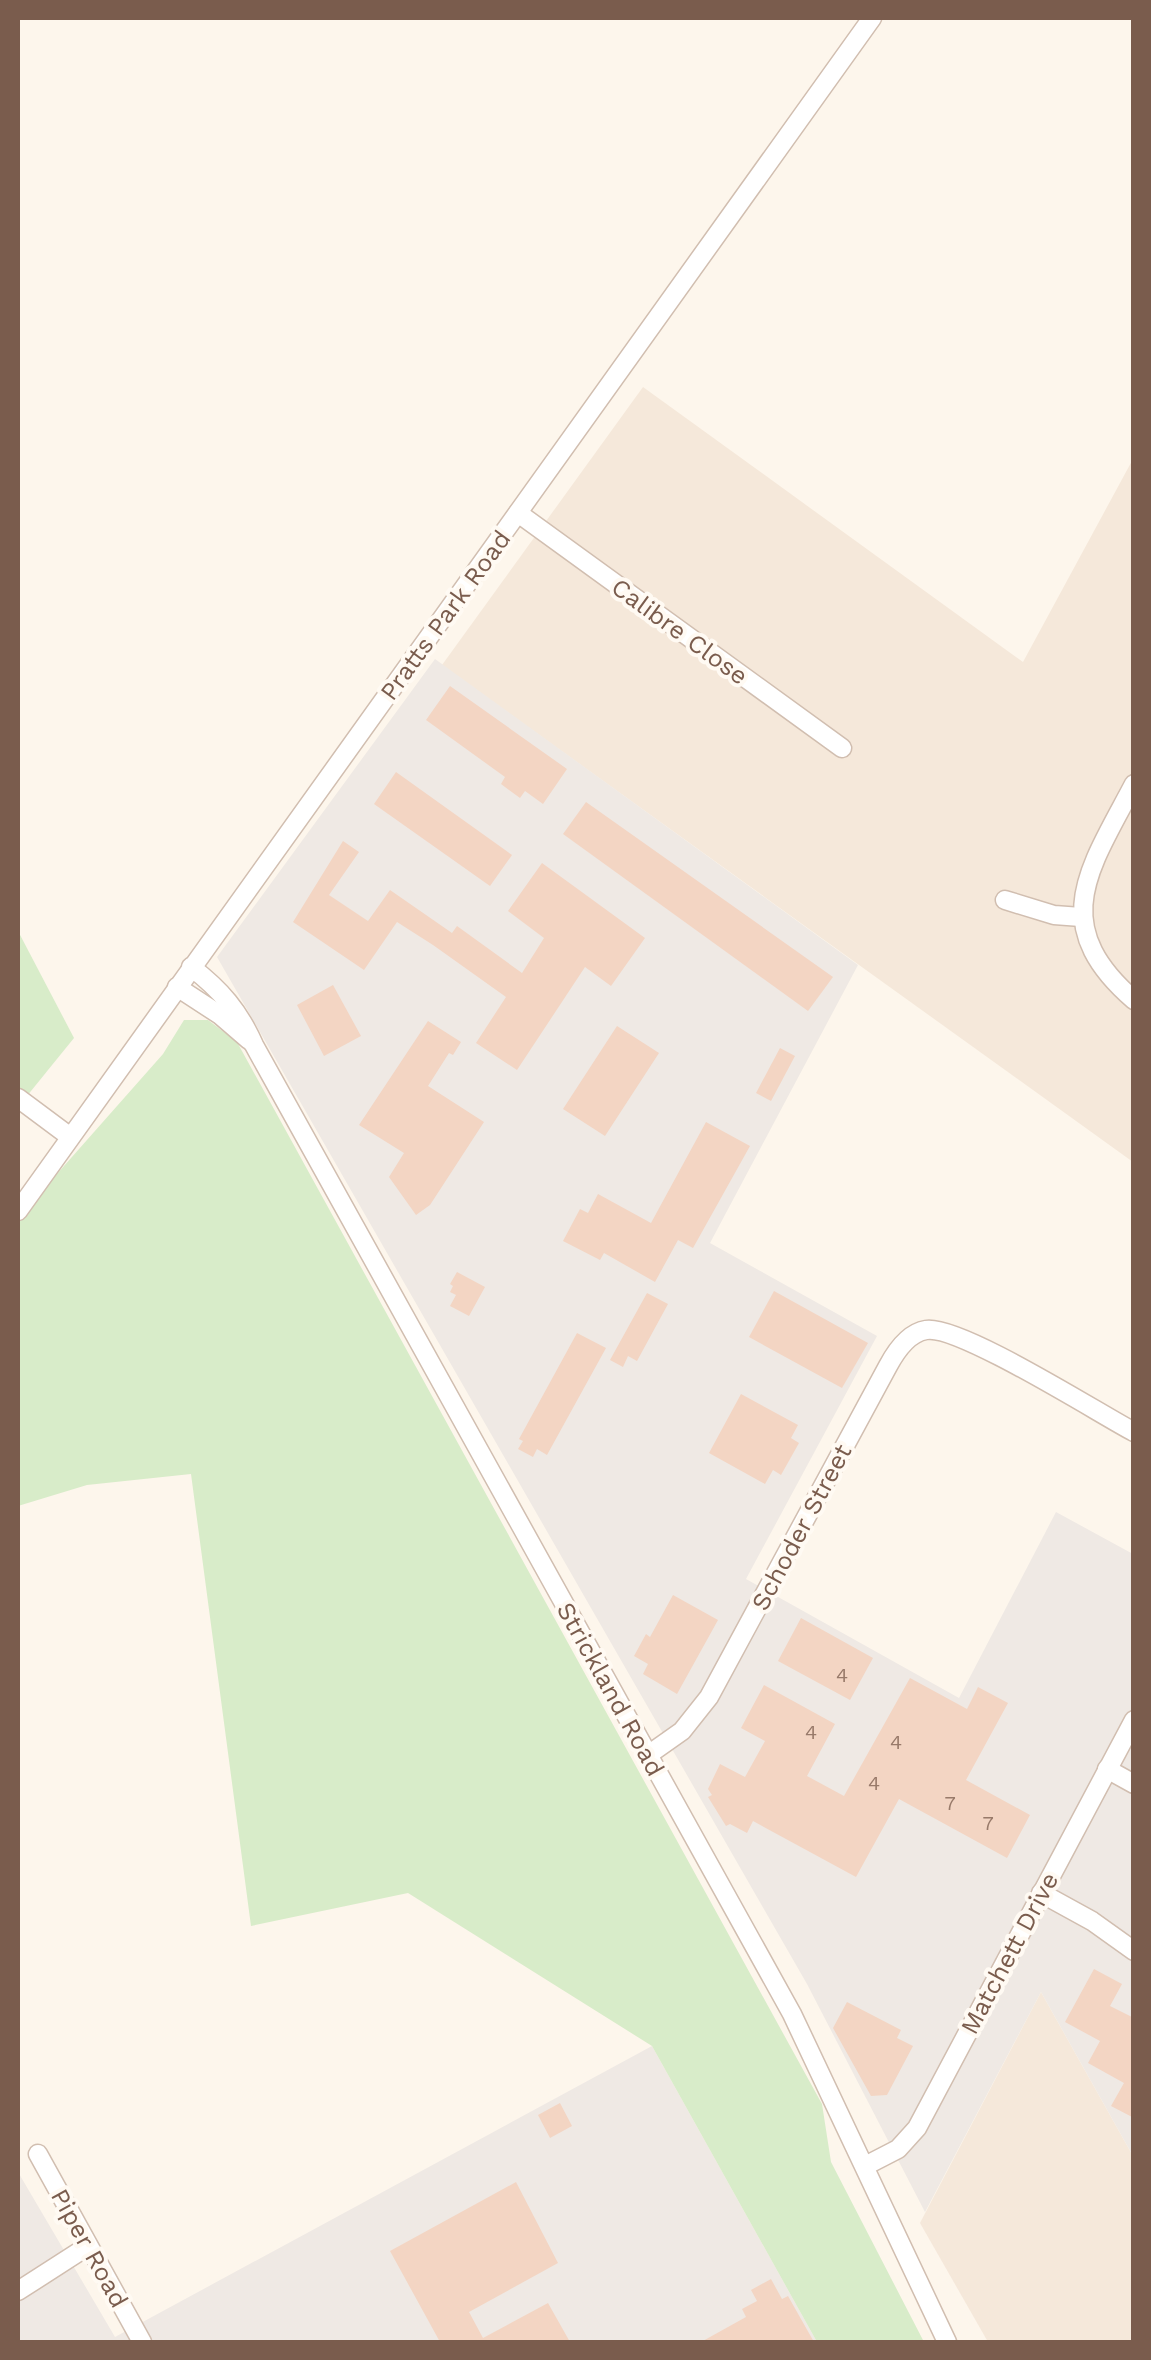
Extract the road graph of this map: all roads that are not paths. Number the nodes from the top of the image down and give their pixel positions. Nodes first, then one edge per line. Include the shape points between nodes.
1 (872, 18) edge
2 (518, 513) junction
3 (842, 748) dead end
4 (1134, 784) edge
5 (1005, 900) dead end
6 (1081, 917) junction
7 (191, 967) junction
8 (177, 987) junction
9 (1134, 1000) edge
10 (254, 1046) junction
11 (18, 1098) edge
12 (69, 1136) junction
13 (18, 1211) edge
14 (1134, 1432) edge
15 (1134, 1720) edge
16 (648, 1754) junction
17 (1106, 1769) junction
18 (1134, 1784) edge
19 (1041, 1893) junction
20 (1134, 1952) edge
21 (38, 2154) dead end
22 (864, 2166) junction
23 (88, 2246) junction
24 (18, 2291) edge
25 (142, 2342) edge
26 (947, 2342) edge

1 - 2 street, Pratts Park Road
2 - 3 street, Calibre Close
2 - 7 street, Pratts Park Road
4 - 6 street via 1087,879
5 - 6 street
6 - 9 street via 1102,966
7 - 8 street, Pratts Park Road
7 - 10 street, Strickland Road via 224,993
8 - 10 street, Strickland Road
8 - 12 street, Pratts Park Road
10 - 16 street, Strickland Road
11 - 12 street
12 - 13 street, Pratts Park Road
14 - 16 street, Schoder Street via 965,1339 928,1329 902,1344 709,1697 672,1741
15 - 17 street, Matchett Drive
16 - 22 street, Strickland Road via 798,2026
17 - 18 street
17 - 19 street, Matchett Drive
19 - 20 street
19 - 22 street, Matchett Drive via 917,2128 898,2149
21 - 23 street, Piper Road
22 - 26 street, Strickland Road
23 - 24 street
23 - 25 street, Piper Road

